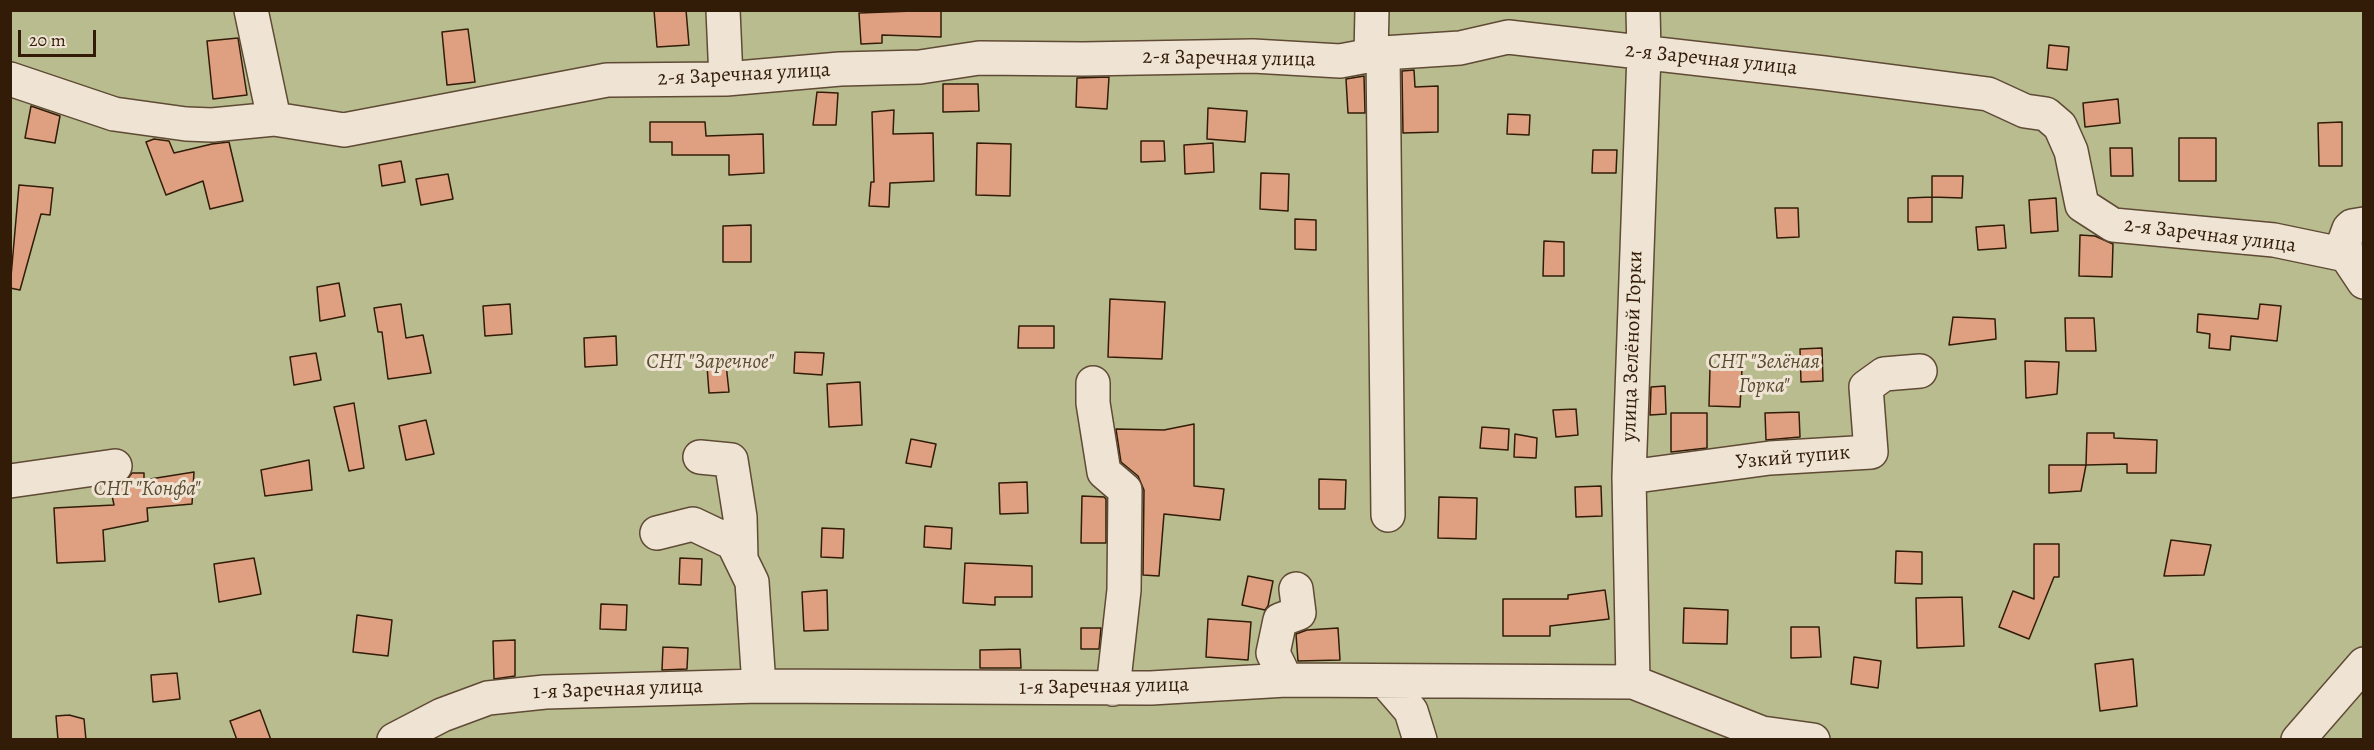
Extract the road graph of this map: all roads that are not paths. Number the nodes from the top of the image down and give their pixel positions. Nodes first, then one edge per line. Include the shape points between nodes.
1 (251, 10) edge
2 (723, 10) edge
3 (1372, 10) edge
4 (1643, 10) edge
5 (1644, 53) junction
6 (1377, 54) junction
7 (10, 79) edge
8 (726, 79) junction
9 (274, 119) junction
10 (2353, 236) edge
11 (2364, 282) edge
12 (1920, 371) dead end
13 (1093, 383) dead end
14 (700, 457) dead end
15 (115, 466) dead end
16 (1629, 477) junction
17 (10, 481) edge
18 (1388, 515) dead end
19 (657, 533) dead end
20 (741, 559) junction
21 (1296, 589) dead end
22 (2364, 664) edge
23 (1286, 680) junction
24 (1385, 681) junction
25 (1633, 682) junction
26 (759, 686) junction
27 (1113, 689) junction
28 (394, 740) edge
29 (1420, 740) edge
30 (1813, 740) edge
31 (2298, 740) edge

1 - 9 street
2 - 8 street
3 - 6 street
4 - 5 street, улица Зелёной Горки
5 - 6 street, 2-я Заречная улица via 1508,37 1460,48
5 - 10 street, 2-я Заречная улица via 1988,94 2025,111 2046,114 2060,126 2071,151 2082,205 2113,225 2274,240
5 - 16 street, улица Зелёной Горки
6 - 8 street, 2-я Заречная улица via 1340,61 1253,56 980,58 920,67
6 - 18 street
7 - 9 street, 2-я Заречная улица via 114,114 212,125
8 - 9 street, 2-я Заречная улица via 607,80 344,130
10 - 11 street, 2-я Заречная улица
12 - 16 street, Узкий тупик via 1884,374 1866,387 1871,452 1770,458
13 - 27 street via 1104,472 1125,490 1124,590
14 - 20 street via 731,460 740,517
15 - 17 street
16 - 25 street, улица Зелёной Горки
19 - 20 street via 693,524 733,543
20 - 26 street via 752,582
21 - 23 street via 1299,613 1280,620 1273,653
22 - 31 street
23 - 24 street, 1-я Заречная улица
23 - 27 street, 1-я Заречная улица
24 - 25 street, 1-я Заречная улица
24 - 29 street via 1411,711
25 - 30 street, 1-я Заречная улица via 1762,734
26 - 27 street, 1-я Заречная улица
26 - 28 street, 1-я Заречная улица via 545,692 488,698

